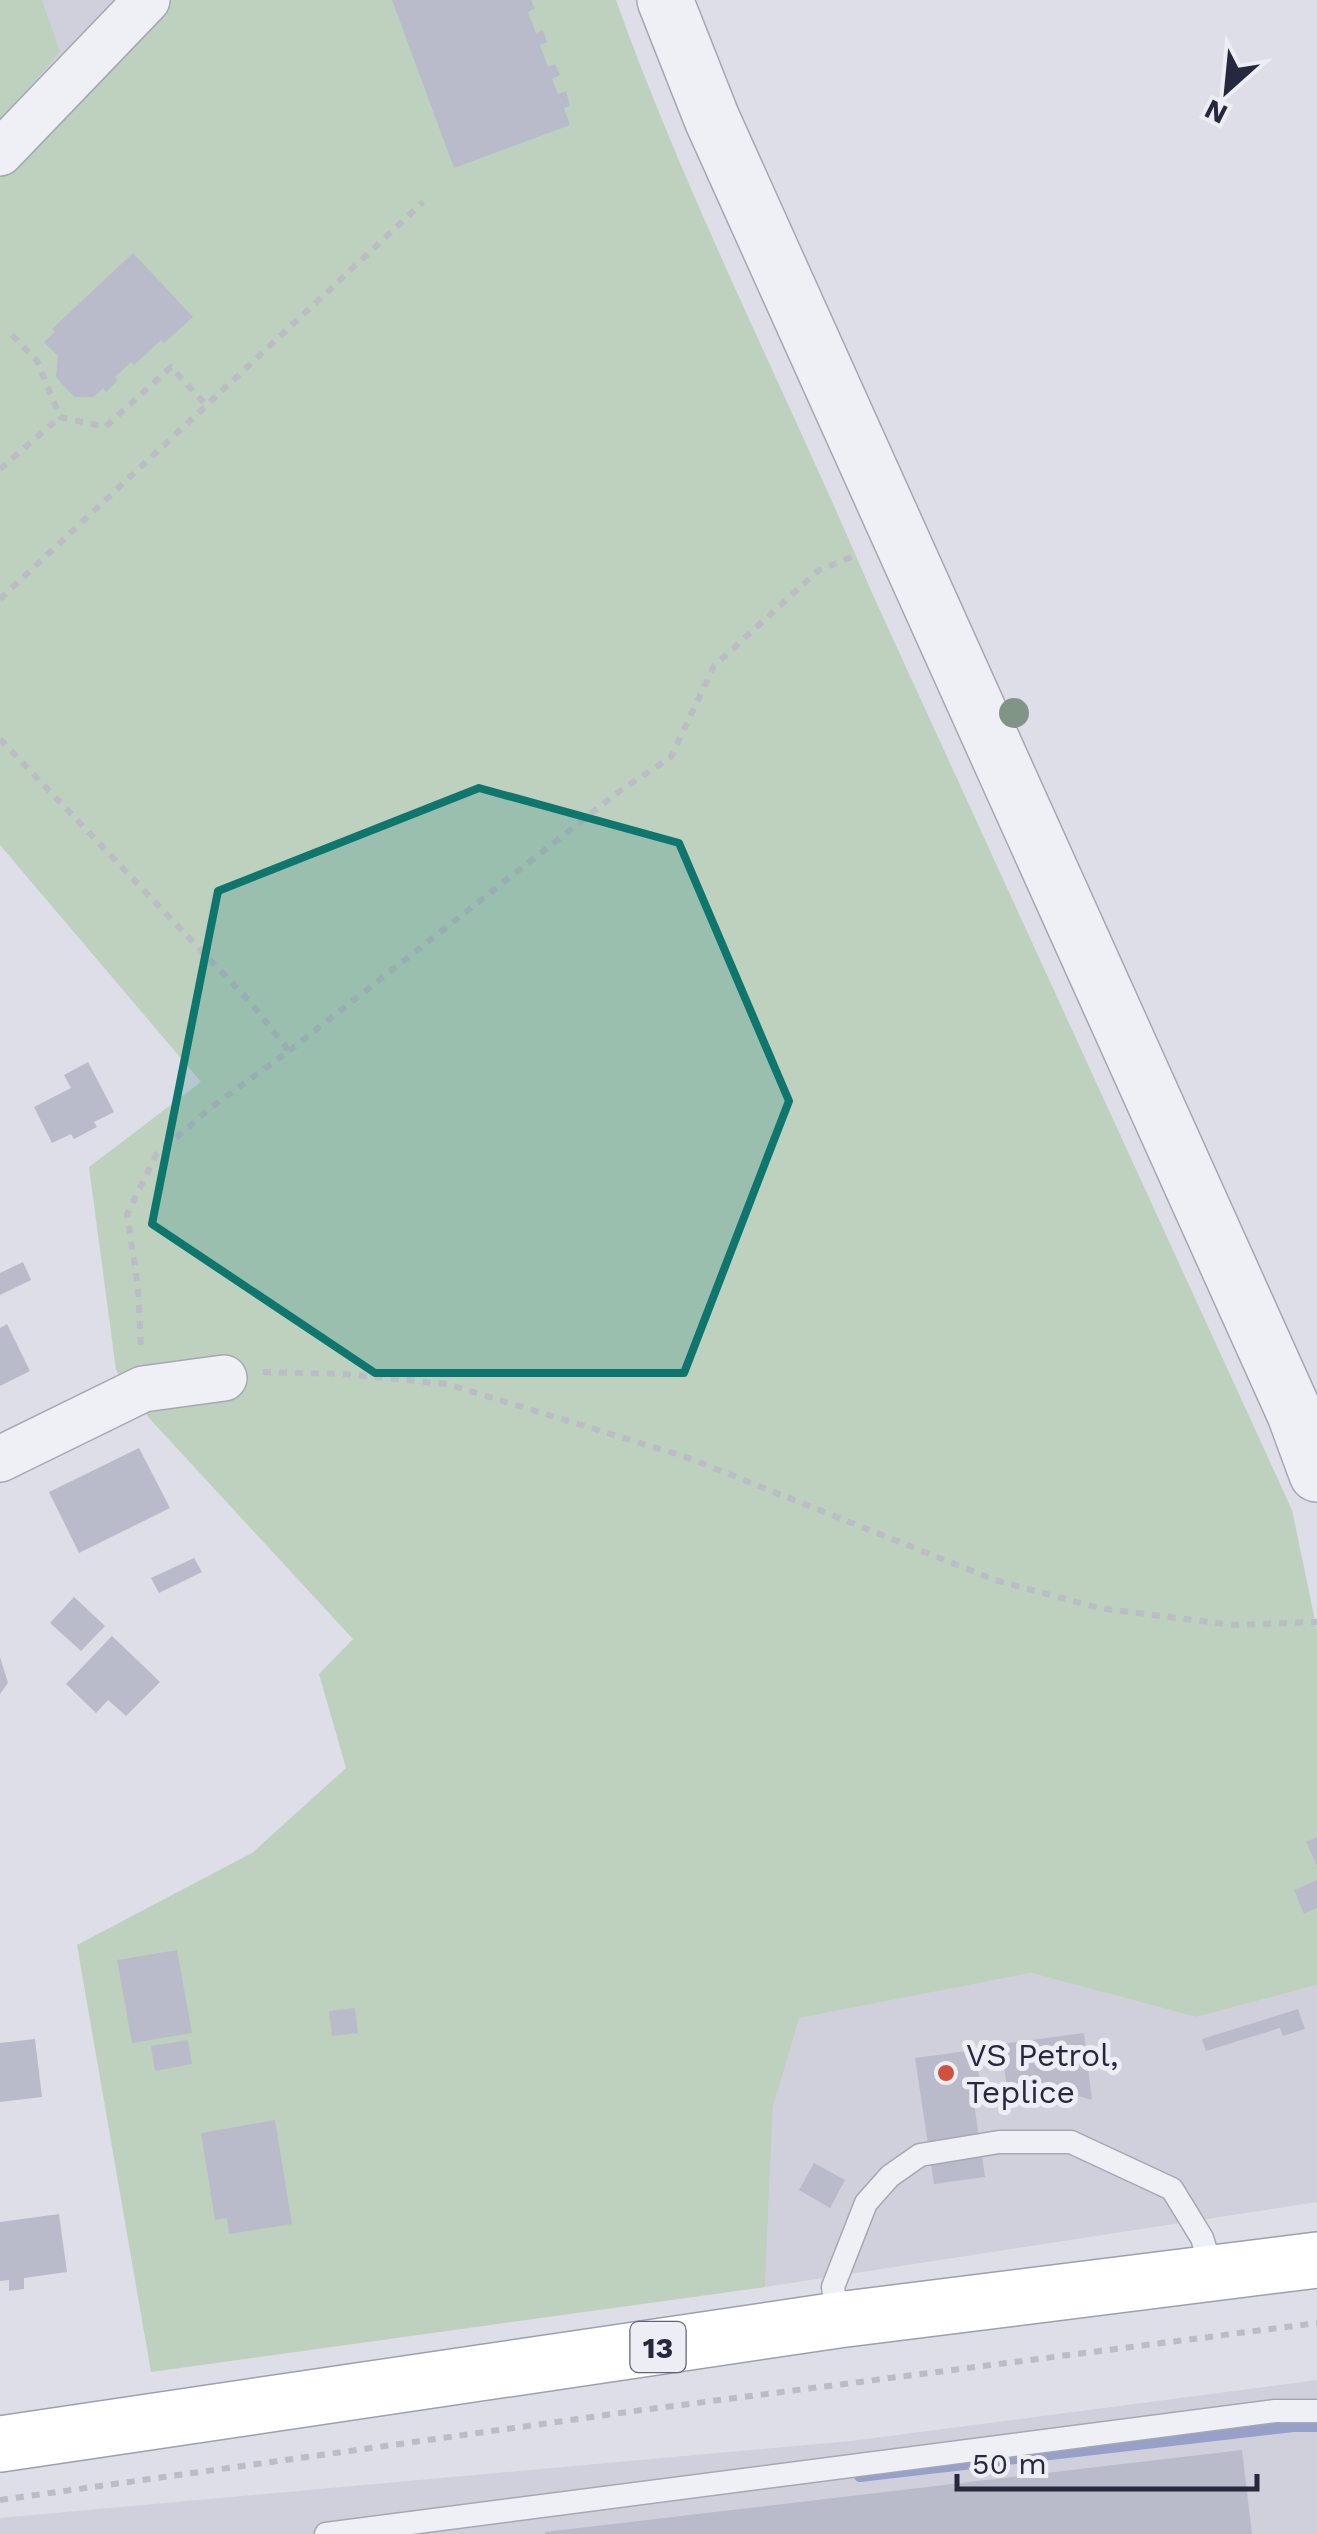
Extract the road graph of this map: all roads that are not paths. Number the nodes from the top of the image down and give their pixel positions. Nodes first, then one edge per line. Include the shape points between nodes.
1 (147, 0) edge
2 (665, 0) edge
3 (0, 153) edge
4 (224, 1378) road end
5 (0, 1459) edge
6 (1317, 1474) edge
7 (1317, 2260) edge
8 (1208, 2274) junction
9 (838, 2320) junction
10 (1317, 2411) edge
11 (0, 2444) edge
12 (326, 2534) edge

1 - 3 street
2 - 6 street via 712,119
4 - 5 street via 143,1388
7 - 8 main road, 13
8 - 9 main road, 13
8 - 9 lane via 1202,2238 1172,2189 1071,2142 999,2142 920,2155 890,2176 866,2203 833,2287
9 - 11 main road, 13
10 - 12 lane via 1275,2411

